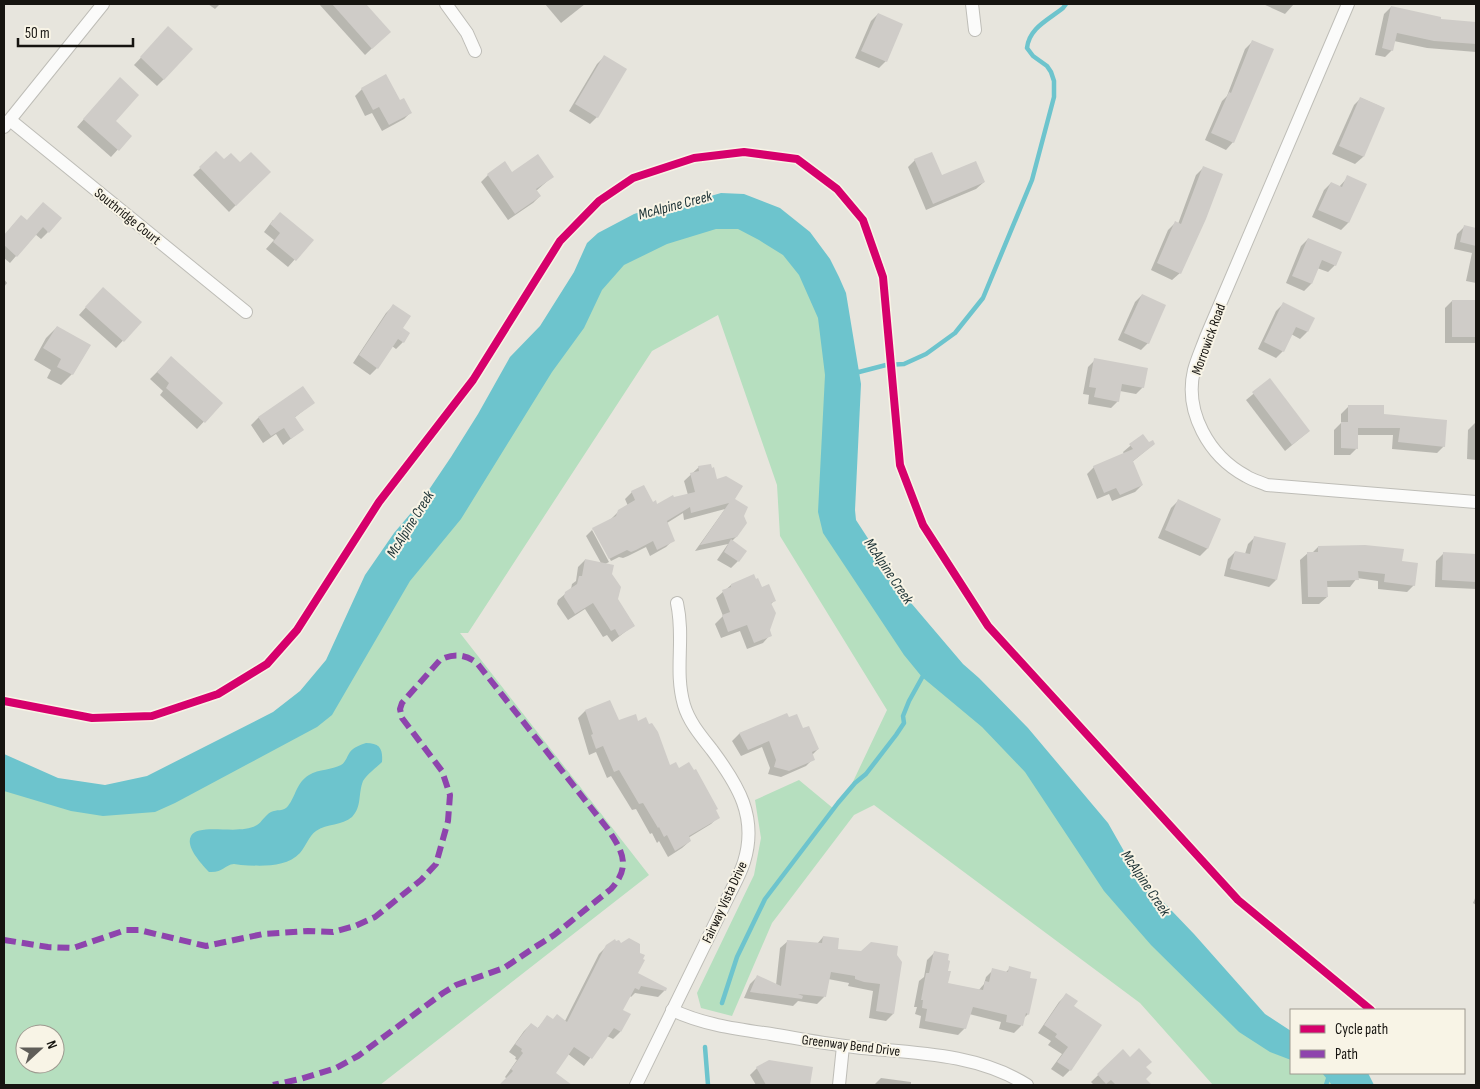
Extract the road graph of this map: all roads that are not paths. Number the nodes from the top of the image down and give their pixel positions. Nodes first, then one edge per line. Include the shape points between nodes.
1 (103, 4) edge
2 (446, 4) edge
3 (972, 4) edge
4 (1348, 4) edge
5 (975, 30) dead end
6 (475, 51) dead end
7 (7, 123) edge
8 (246, 312) dead end
9 (1476, 502) edge
10 (677, 603) dead end
11 (672, 1010) junction
12 (842, 1046) junction
13 (636, 1085) edge
14 (839, 1085) edge
15 (1027, 1085) edge

1 - 7 street
2 - 6 street via 467,33
3 - 5 street
4 - 9 street, Morrowick Road via 1206,337 1194,370 1193,404 1205,438 1213,450 1247,477 1267,485
7 - 8 street, Southridge Court
10 - 11 street, Fairway Vista Drive via 681,635 678,673 688,715 737,786 749,827 744,862
11 - 12 street, Greenway Bend Drive via 711,1024
11 - 13 street, Fairway Vista Drive
12 - 14 street
12 - 15 street, Greenway Bend Drive via 957,1058 991,1067

